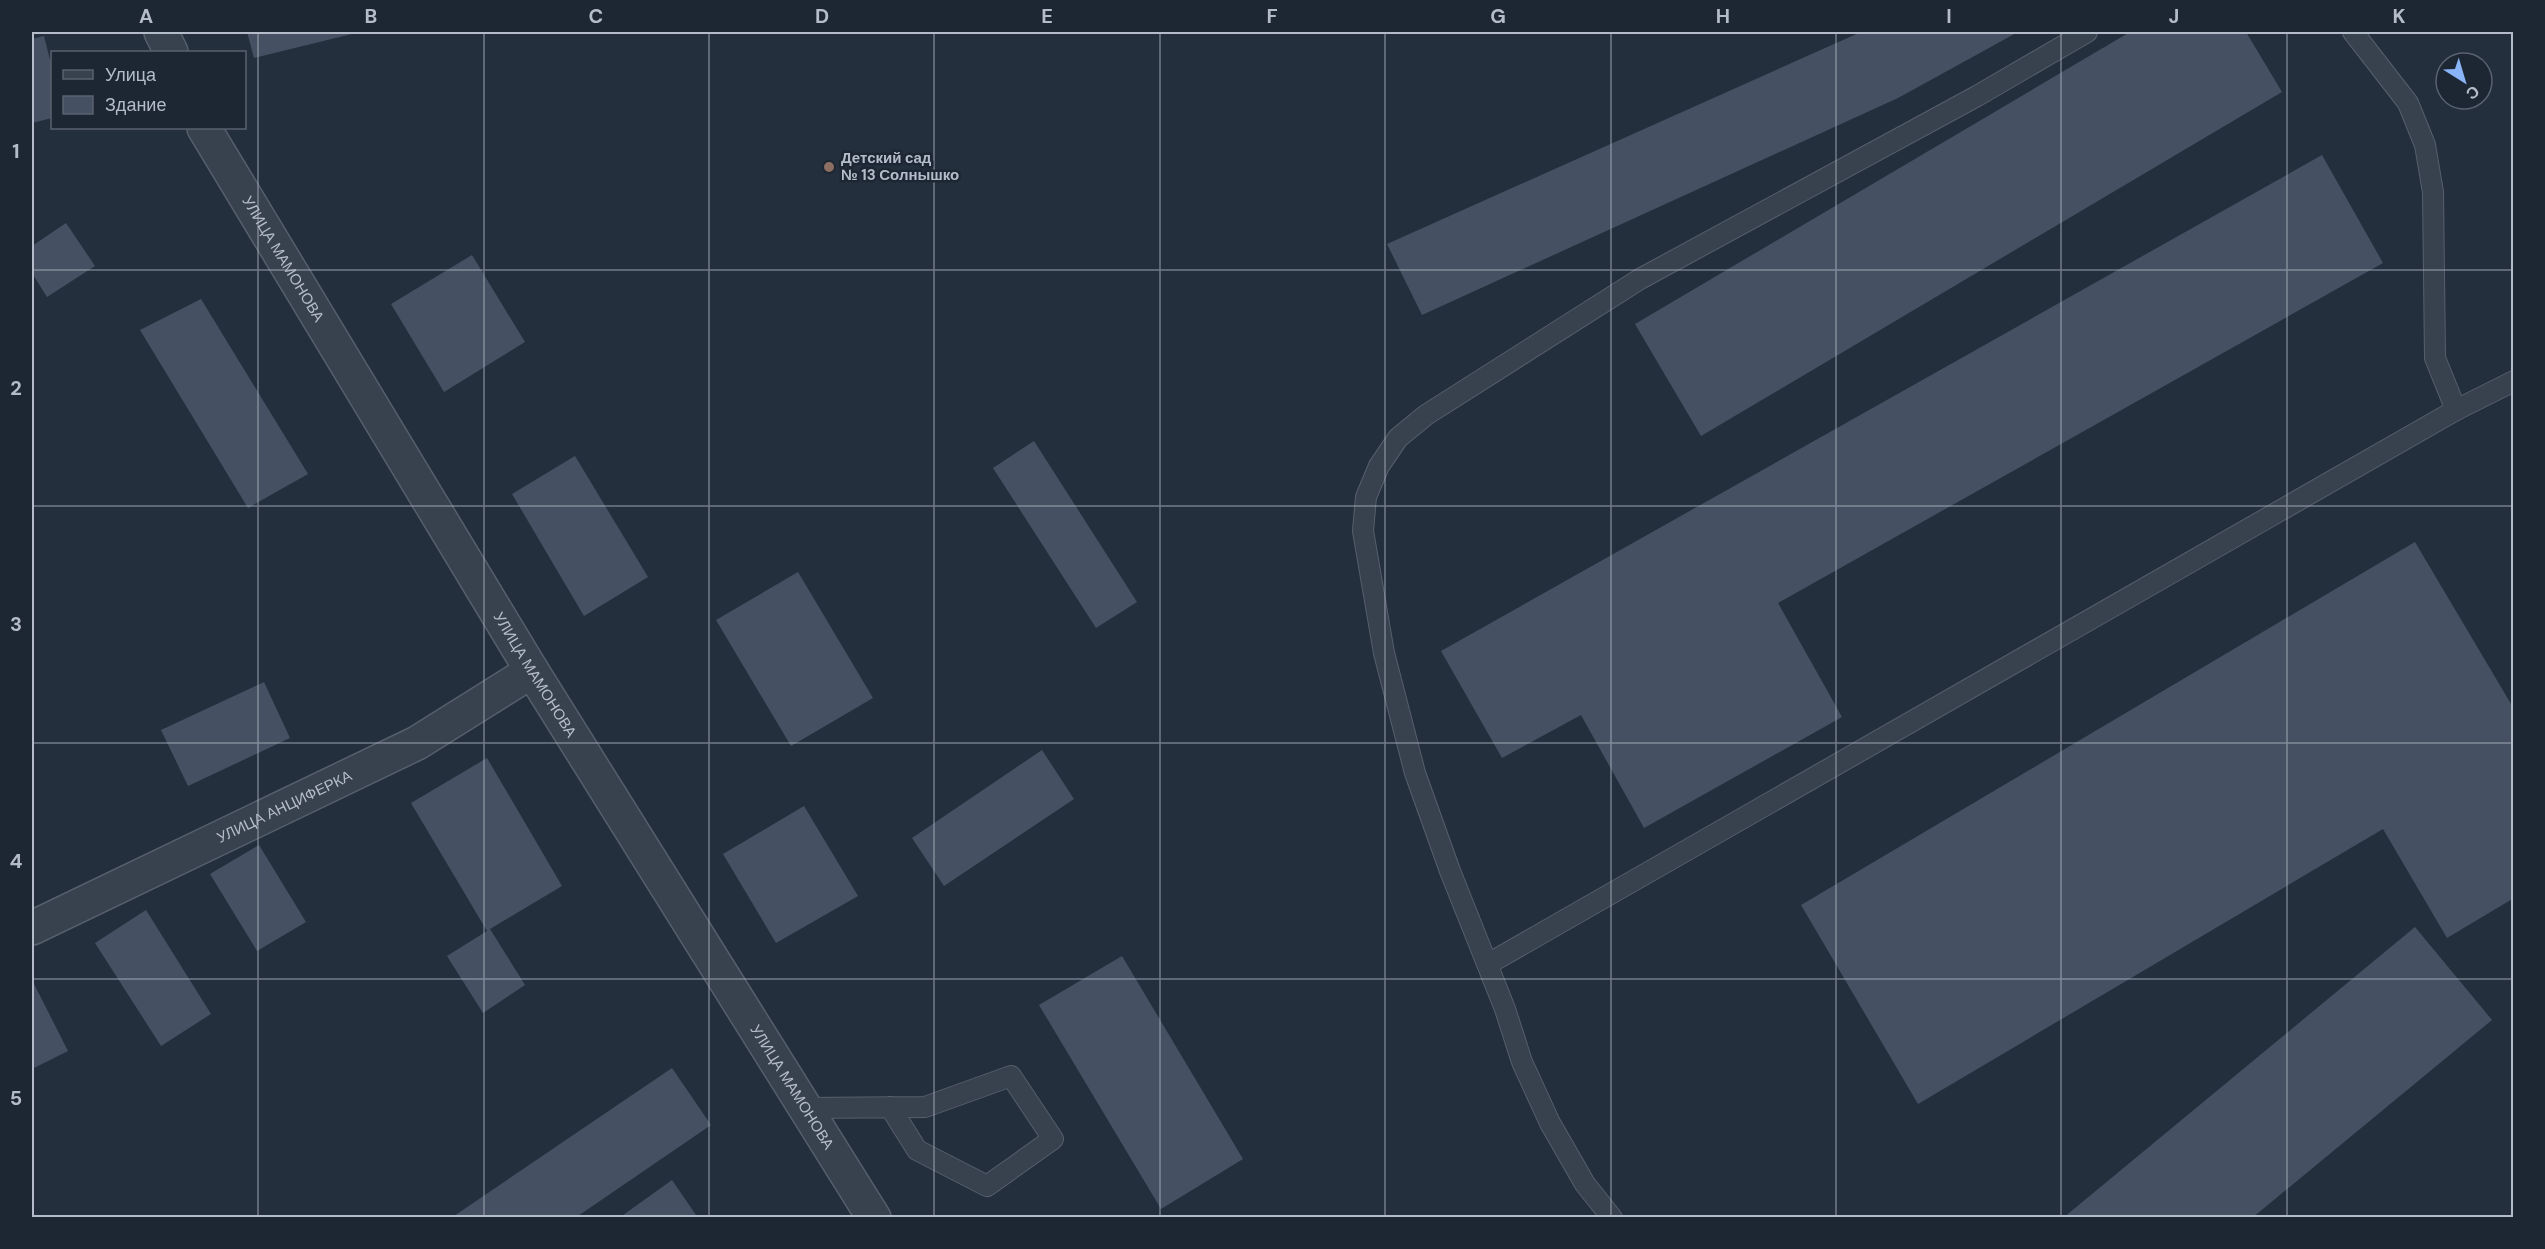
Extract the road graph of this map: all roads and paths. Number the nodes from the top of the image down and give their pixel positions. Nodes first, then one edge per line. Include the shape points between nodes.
1 (161, 32) edge
2 (2087, 32) edge
3 (2353, 32) edge
4 (170, 51) edge
5 (205, 129) edge
6 (2514, 381) edge
7 (2456, 410) junction
8 (532, 671) junction
9 (32, 928) edge
10 (1488, 964) junction
11 (890, 1107) junction
12 (805, 1108) junction
13 (874, 1218) edge
14 (1612, 1218) edge

1 - 4 street
2 - 10 lane via 1640,279 1426,415 1398,438 1379,466 1366,497 1363,531 1384,653 1416,773
3 - 7 lane via 2408,103 2426,145 2433,192 2435,358
5 - 8 street, УЛИЦА МАМОНОВА
6 - 7 lane
7 - 10 lane
8 - 9 street, УЛИЦА АНЦИФЕРКА via 417,743
8 - 12 street, УЛИЦА МАМОНОВА
10 - 14 lane via 1522,1062 1550,1123 1585,1184
11 - 11 lane via 925,1107 1011,1076 1053,1139 987,1186 917,1150
11 - 12 lane
12 - 13 street, УЛИЦА МАМОНОВА

